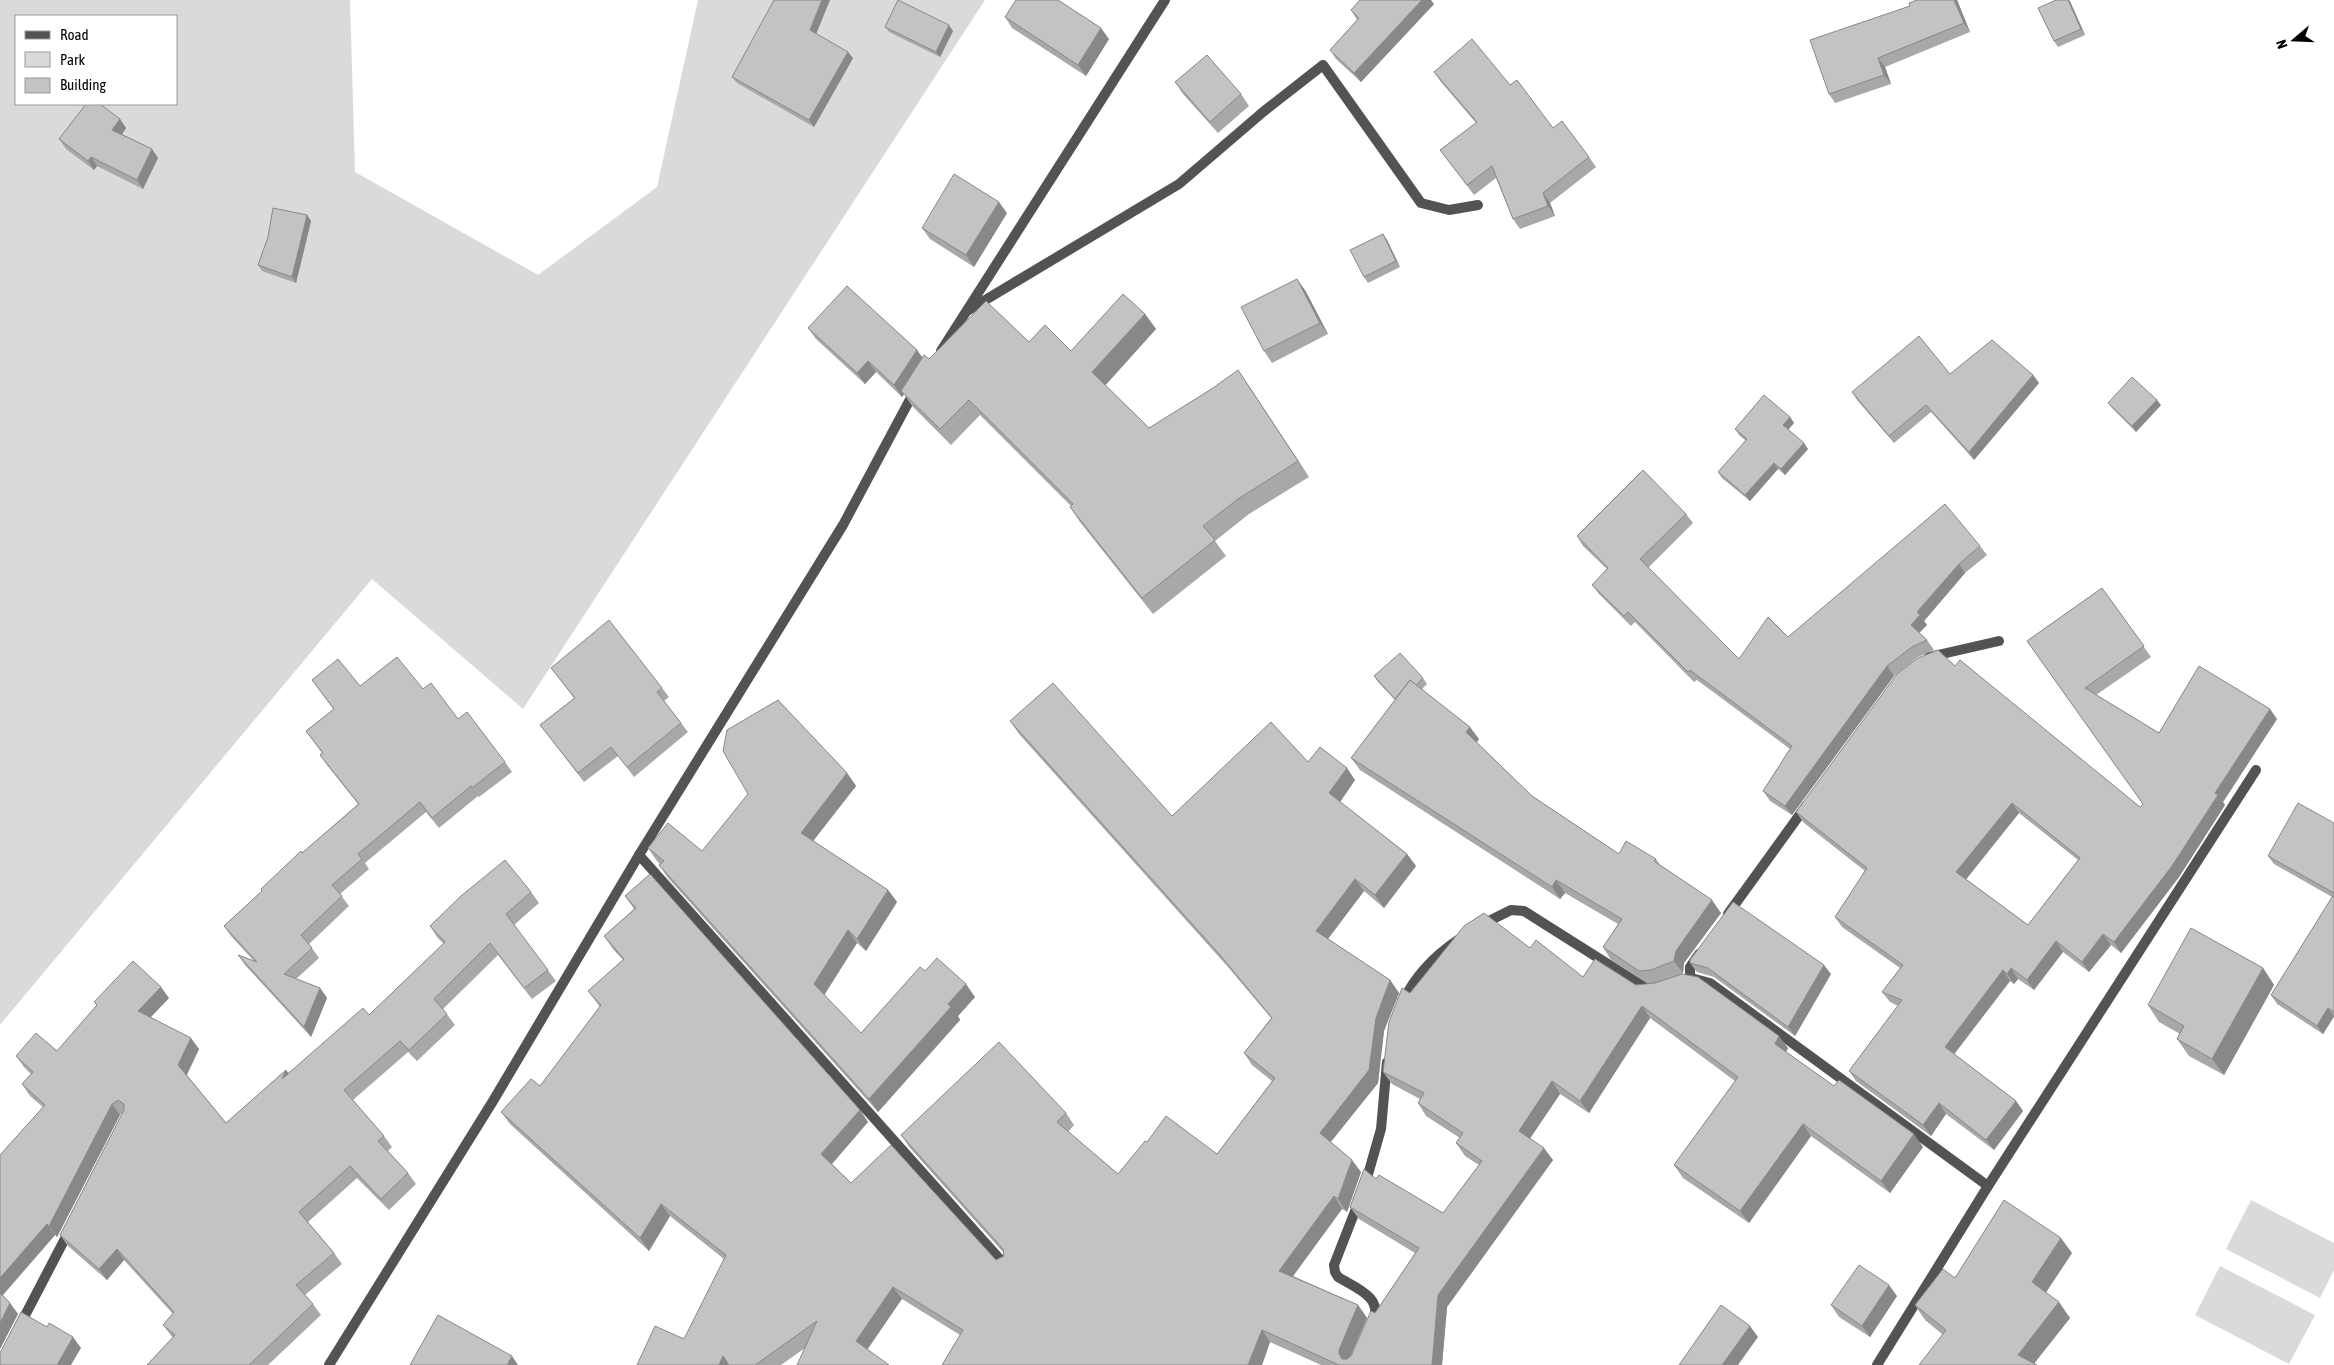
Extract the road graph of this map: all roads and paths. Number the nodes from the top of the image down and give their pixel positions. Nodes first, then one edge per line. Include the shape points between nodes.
1 (1165, 0) edge
2 (1478, 205) dead end
3 (966, 312) junction
4 (936, 358) edge
5 (921, 380) edge
6 (1999, 641) dead end
7 (1920, 663) edge
8 (2256, 770) dead end
9 (1812, 799) edge
10 (639, 855) junction
11 (1719, 927) edge
12 (1708, 943) edge
13 (1660, 989) edge
14 (1399, 1010) edge
15 (1387, 1055) edge
16 (1988, 1186) junction
17 (74, 1220) edge
18 (1006, 1266) edge
19 (1368, 1333) edge
20 (13, 1338) edge
21 (329, 1365) edge
22 (1877, 1365) edge

1 - 3 street
2 - 3 street via 1449,210 1421,203 1322,65 1179,184
3 - 4 street
5 - 10 street via 843,525
6 - 7 street via 1939,654
8 - 16 street
9 - 11 street
10 - 18 street
10 - 21 street via 493,1101
12 - 16 street via 1690,967 1687,979 1698,978 1710,983
13 - 14 street via 1645,990 1518,909 1504,912 1440,952 1422,971
15 - 19 street via 1381,1129 1366,1183 1334,1265 1338,1277 1372,1298 1376,1306 1375,1317
16 - 22 street
17 - 20 street

